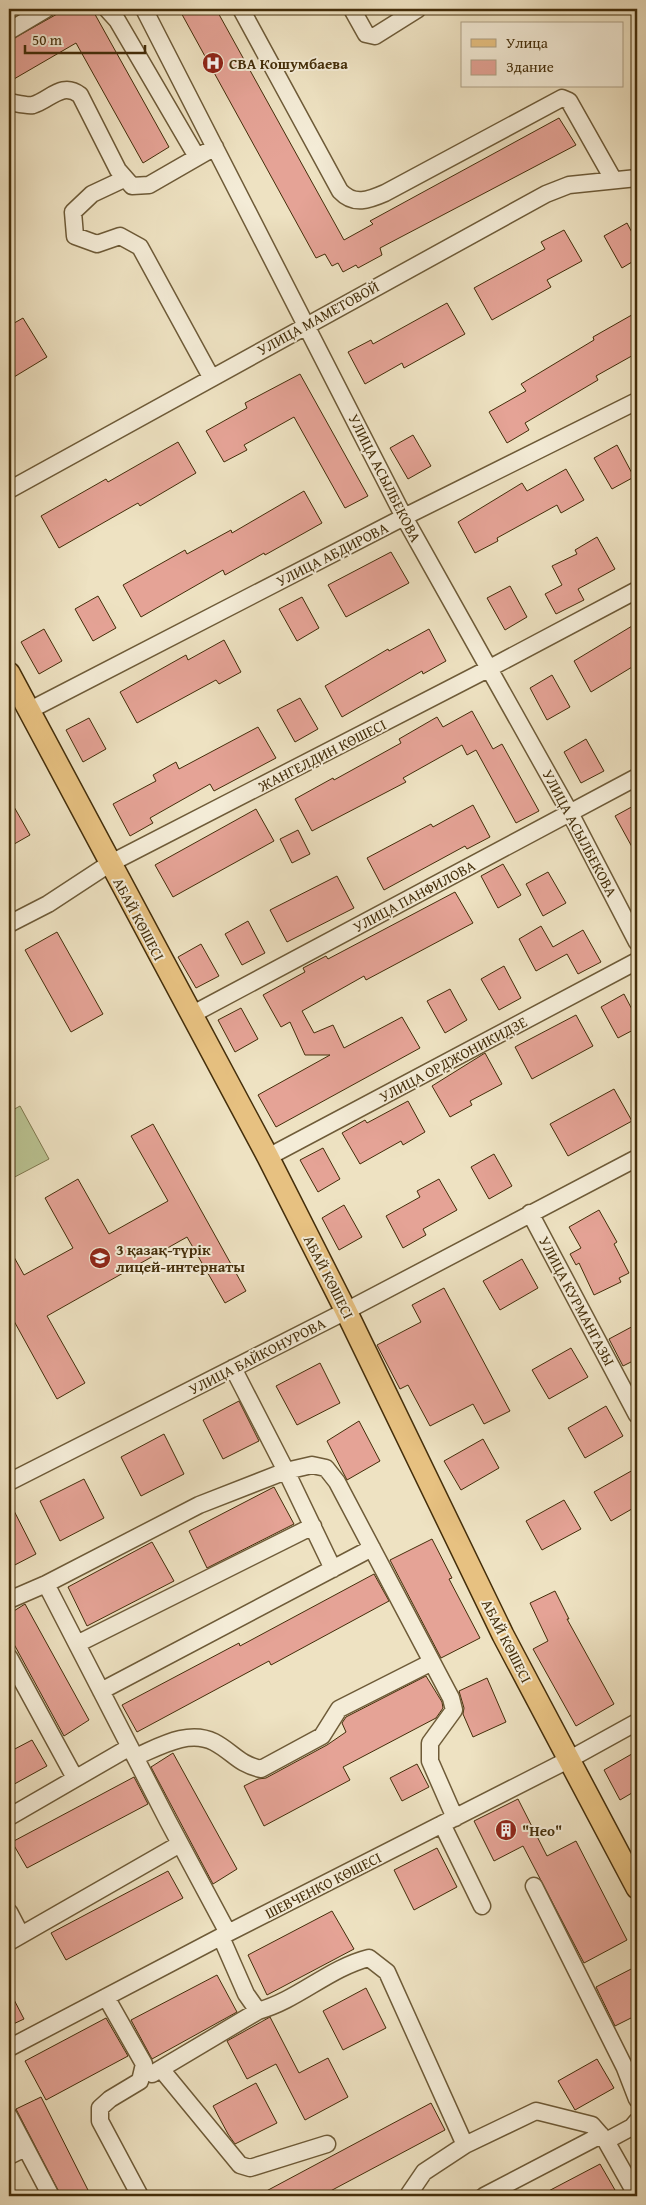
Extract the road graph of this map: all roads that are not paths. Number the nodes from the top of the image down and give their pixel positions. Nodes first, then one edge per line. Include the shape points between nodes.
1 (46, 9) edge
2 (107, 9) edge
3 (144, 9) edge
4 (241, 9) edge
5 (352, 9) edge
6 (418, 9) edge
7 (9, 31) edge
8 (9, 102) edge
9 (215, 147) junction
10 (197, 157) junction
11 (637, 178) edge
12 (124, 179) junction
13 (613, 179) junction
14 (306, 324) junction
15 (211, 377) junction
16 (637, 401) edge
17 (9, 490) edge
18 (404, 517) junction
19 (637, 590) edge
20 (488, 669) junction
21 (9, 673) edge
22 (30, 710) junction
23 (637, 777) edge
24 (570, 813) junction
25 (110, 864) junction
26 (9, 924) edge
27 (637, 942) edge
28 (637, 961) edge
29 (191, 1015) junction
30 (268, 1157) junction
31 (637, 1158) edge
32 (530, 1213) junction
33 (346, 1311) junction
34 (233, 1368) junction
35 (637, 1416) edge
36 (286, 1471) junction
37 (9, 1482) edge
38 (313, 1526) junction
39 (372, 1548) junction
40 (333, 1568) junction
41 (46, 1584) junction
42 (9, 1600) edge
43 (77, 1644) junction
44 (9, 1658) edge
45 (432, 1662) junction
46 (101, 1691) junction
47 (637, 1722) edge
48 (132, 1752) junction
49 (570, 1759) junction
50 (75, 1778) junction
51 (9, 1817) edge
52 (448, 1821) junction
53 (180, 1844) junction
54 (534, 1886) dead end
55 (637, 1888) edge
56 (482, 1906) dead end
57 (9, 1912) edge
58 (225, 1935) junction
59 (15, 1939) edge
60 (106, 1997) junction
61 (258, 2011) junction
62 (9, 2048) edge
63 (161, 2069) junction
64 (140, 2081) junction
65 (637, 2099) edge
66 (9, 2116) edge
67 (637, 2121) edge
68 (603, 2138) junction
69 (327, 2144) dead end
70 (465, 2145) junction
71 (26, 2148) junction
72 (9, 2156) edge
73 (51, 2196) edge
74 (140, 2196) edge
75 (411, 2196) edge
76 (484, 2196) edge
77 (637, 2196) edge

1 - 7 street
2 - 10 street via 117,20
3 - 9 street, УЛИЦА АСЫЛБЕКОВА
4 - 13 street via 347,199 362,200 385,193 562,98 569,101
5 - 6 street via 366,34 375,36
8 - 12 street via 32,105 62,90 80,95
9 - 10 street
9 - 14 street, УЛИЦА АСЫЛБЕКОВА
10 - 12 street via 149,185 132,186
11 - 13 street, УЛИЦА МАМЕТОВОЙ
12 - 15 street via 92,194 73,212 75,236 97,244 120,236 140,247
13 - 14 street, УЛИЦА МАМЕТОВОЙ via 569,185 546,194
14 - 15 street, УЛИЦА МАМЕТОВОЙ
14 - 18 street, УЛИЦА АСЫЛБЕКОВА
15 - 17 street, УЛИЦА МАМЕТОВОЙ
16 - 18 street, УЛИЦА АБДИРОВА
18 - 20 street, УЛИЦА АСЫЛБЕКОВА
18 - 22 street, УЛИЦА АБДИРОВА
19 - 20 street, ЖАНГЕЛДИН КӨШЕСІ
20 - 24 street, УЛИЦА АСЫЛБЕКОВА
20 - 25 street, ЖАНГЕЛДИН КӨШЕСІ
21 - 22 main road, АБАЙ КӨШЕСІ
22 - 25 main road, АБАЙ КӨШЕСІ
23 - 24 street, УЛИЦА ПАНФИЛОВА
24 - 27 street, УЛИЦА АСЫЛБЕКОВА
24 - 29 street, УЛИЦА ПАНФИЛОВА
25 - 26 street, ЖАНГЕЛДИН КӨШЕСІ via 48,904
25 - 29 main road, АБАЙ КӨШЕСІ
28 - 30 street, УЛИЦА ОРДЖОНИКИДЗЕ
29 - 30 main road, АБАЙ КӨШЕСІ
30 - 33 main road, АБАЙ КӨШЕСІ
31 - 32 street, УЛИЦА БАЙКОНУРОВА
32 - 33 street, УЛИЦА БАЙКОНУРОВА
32 - 35 street, УЛИЦА КУРМАНГАЗЫ
33 - 34 street, УЛИЦА БАЙКОНУРОВА
33 - 49 main road, АБАЙ КӨШЕСІ via 502,1635
34 - 36 street
34 - 37 street, УЛИЦА БАЙКОНУРОВА
36 - 38 street
36 - 39 street via 312,1465 326,1468 337,1482
36 - 41 street via 199,1505
38 - 40 street
38 - 43 street
39 - 40 street
39 - 45 street
40 - 46 street
41 - 42 street
41 - 43 street
43 - 46 street
44 - 50 street
45 - 48 street via 339,1709 322,1736 261,1769 246,1765 212,1741 185,1737
45 - 52 street via 454,1710 430,1743 430,1762
46 - 48 street
47 - 49 street, ШЕВЧЕНКО КӨШЕСІ
48 - 50 street
48 - 53 street
49 - 52 street, ШЕВЧЕНКО КӨШЕСІ
49 - 55 main road, АБАЙ КӨШЕСІ
50 - 51 street
52 - 56 street
52 - 58 street, ШЕВЧЕНКО КӨШЕСІ
53 - 58 street
53 - 59 street
54 - 65 street via 625,2068
57 - 59 street
58 - 60 street, ШЕВЧЕНКО КӨШЕСІ
58 - 61 street via 246,1994
60 - 62 street, ШЕВЧЕНКО КӨШЕСІ
60 - 64 street via 144,2064
61 - 63 street
61 - 70 street via 275,2006 350,1963 370,1958 387,1972
63 - 64 street
63 - 69 street via 240,2165 250,2168
64 - 74 street via 100,2108 100,2121
66 - 71 street
67 - 68 street via 632,2127
68 - 70 street via 592,2125 536,2111
68 - 76 street
68 - 77 street
70 - 75 street via 424,2172 409,2194
71 - 72 street
71 - 73 street

